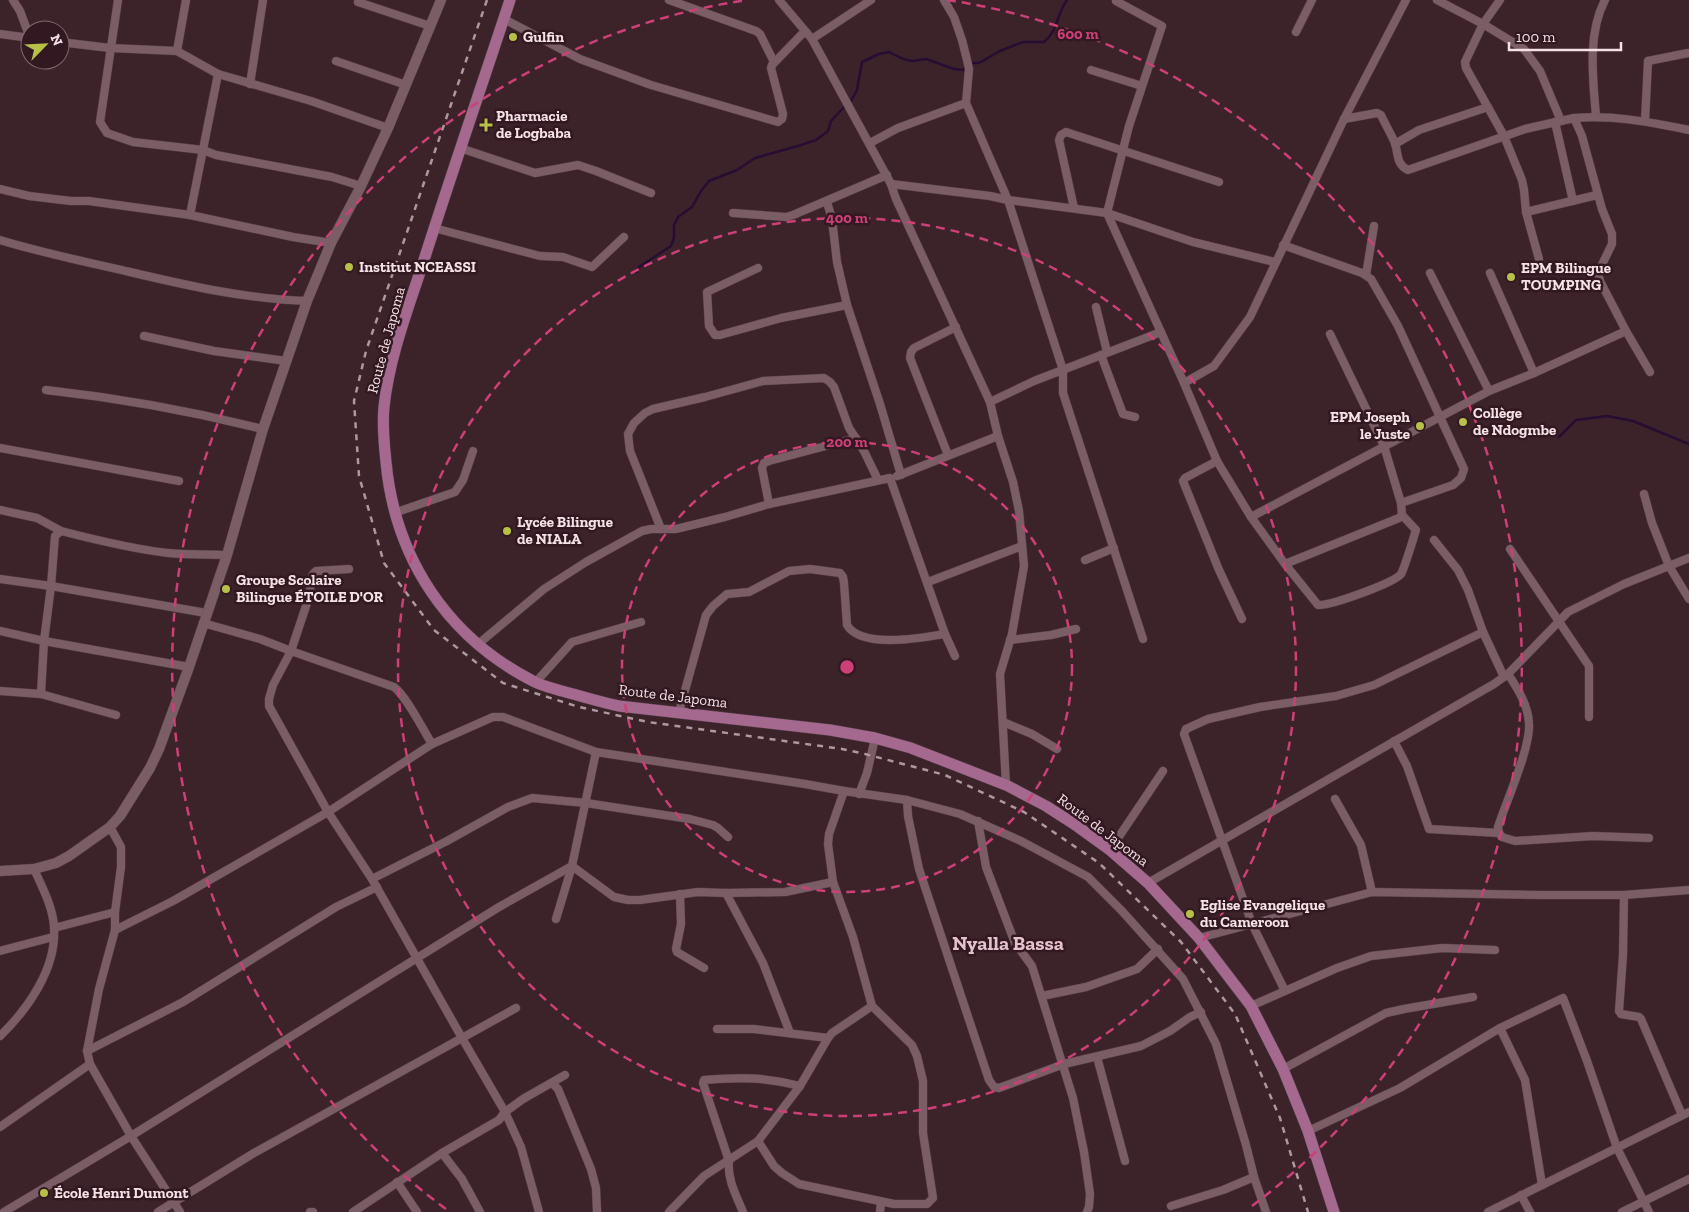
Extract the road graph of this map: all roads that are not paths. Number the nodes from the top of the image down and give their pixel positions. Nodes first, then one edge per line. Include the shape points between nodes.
1 (13, 0) edge
2 (118, 0) edge
3 (186, 0) edge
4 (263, 0) edge
5 (441, 0) edge
6 (510, 0) edge
7 (669, 0) edge
8 (779, 0) edge
9 (870, 0) edge
10 (944, 0) edge
11 (1312, 0) edge
12 (1406, 0) edge
13 (1437, 0) edge
14 (1500, 0) edge
15 (1605, 0) edge
16 (1116, 1) dead end
17 (358, 2) dead end
18 (504, 19) junction
19 (23, 20) edge
20 (1483, 24) junction
21 (430, 26) junction
22 (805, 31) junction
23 (1296, 32) dead end
24 (0, 34) edge
25 (20, 37) edge
26 (812, 39) junction
27 (70, 43) edge
28 (110, 48) junction
29 (177, 50) junction
30 (1688, 53) edge
31 (336, 61) dead end
32 (774, 62) junction
33 (1091, 70) dead end
34 (218, 74) junction
35 (250, 84) junction
36 (406, 85) junction
37 (1142, 86) junction
38 (966, 103) junction
39 (1488, 107) junction
40 (1596, 116) junction
41 (1574, 118) junction
42 (1344, 119) junction
43 (1558, 121) junction
44 (1645, 121) junction
45 (388, 128) junction
46 (1689, 130) edge
47 (1504, 136) junction
48 (870, 143) junction
49 (1395, 144) junction
50 (460, 148) junction
51 (203, 150) junction
52 (1122, 150) junction
53 (886, 175) junction
54 (1219, 182) dead end
55 (891, 184) junction
56 (361, 186) junction
57 (0, 189) edge
58 (651, 193) dead end
59 (1597, 195) junction
60 (1008, 200) junction
61 (1573, 201) junction
62 (827, 202) junction
63 (1074, 208) junction
64 (1526, 212) junction
65 (733, 213) dead end
66 (1107, 213) junction
67 (190, 215) junction
68 (1374, 226) dead end
69 (434, 228) junction
70 (624, 237) dead end
71 (0, 240) edge
72 (331, 243) junction
73 (1283, 245) junction
74 (1539, 259) dead end
75 (1275, 262) junction
76 (758, 268) dead end
77 (1430, 272) dead end
78 (1490, 273) dead end
79 (1366, 275) junction
80 (307, 301) junction
81 (847, 305) junction
82 (1096, 307) dead end
83 (956, 327) junction
84 (1626, 331) junction
85 (1160, 332) junction
86 (1330, 334) dead end
87 (144, 336) dead end
88 (1104, 353) junction
89 (286, 361) junction
90 (1063, 370) junction
91 (1650, 372) dead end
92 (1534, 373) junction
93 (1184, 383) junction
94 (46, 390) dead end
95 (1489, 391) junction
96 (990, 402) junction
97 (1440, 417) junction
98 (1135, 418) dead end
99 (263, 429) junction
100 (998, 436) junction
101 (856, 438) junction
102 (1384, 446) junction
103 (0, 448) edge
104 (473, 450) dead end
105 (948, 455) junction
106 (1216, 461) junction
107 (901, 475) junction
108 (890, 478) junction
109 (180, 480) dead end
110 (878, 480) junction
111 (1644, 494) dead end
112 (1401, 502) junction
113 (769, 504) junction
114 (0, 510) edge
115 (394, 513) junction
116 (1402, 515) junction
117 (1251, 517) junction
118 (661, 529) junction
119 (61, 531) junction
120 (1434, 540) dead end
121 (1022, 546) junction
122 (1114, 548) junction
123 (1510, 549) dead end
124 (227, 555) junction
125 (1689, 558) edge
126 (1085, 560) dead end
127 (1284, 564) junction
128 (1669, 566) junction
129 (349, 570) dead end
130 (0, 579) edge
131 (928, 582) junction
132 (51, 586) junction
133 (1689, 599) edge
134 (206, 613) junction
135 (1242, 619) dead end
136 (1559, 621) junction
137 (641, 622) dead end
138 (203, 623) junction
139 (1076, 629) dead end
140 (0, 631) edge
141 (1484, 632) junction
142 (945, 634) junction
143 (1143, 639) dead end
144 (1010, 640) junction
145 (44, 641) junction
146 (477, 645) junction
147 (291, 651) junction
148 (955, 656) dead end
149 (189, 667) junction
150 (1506, 675) junction
151 (535, 683) junction
152 (0, 691) edge
153 (41, 694) junction
154 (679, 712) junction
155 (116, 715) dead end
156 (1589, 716) dead end
157 (1003, 722) junction
158 (875, 738) junction
159 (1394, 742) junction
160 (432, 744) junction
161 (1057, 748) dead end
162 (596, 752) junction
163 (1163, 771) dead end
164 (1006, 785) junction
165 (844, 791) junction
166 (859, 794) junction
167 (1335, 799) dead end
168 (907, 800) junction
169 (586, 803) junction
170 (328, 812) junction
171 (978, 822) junction
172 (110, 827) junction
173 (1499, 833) junction
174 (728, 837) dead end
175 (1649, 838) dead end
176 (1222, 840) junction
177 (1110, 850) junction
178 (572, 866) junction
179 (34, 869) junction
180 (0, 872) edge
181 (372, 879) junction
182 (833, 882) junction
183 (1148, 882) junction
184 (377, 887) junction
185 (1689, 890) edge
186 (1372, 892) junction
187 (726, 893) junction
188 (680, 894) junction
189 (1624, 895) junction
190 (115, 912) junction
191 (556, 919) dead end
192 (1252, 924) junction
193 (54, 928) junction
194 (115, 930) junction
195 (53, 938) junction
196 (1199, 938) junction
197 (1158, 949) junction
198 (1495, 950) dead end
199 (0, 951) edge
200 (418, 958) junction
201 (704, 968) dead end
202 (1285, 991) junction
203 (1042, 996) junction
204 (1473, 997) dead end
205 (872, 1006) junction
206 (1251, 1006) junction
207 (516, 1008) dead end
208 (1202, 1012) junction
209 (1500, 1028) junction
210 (717, 1029) dead end
211 (790, 1033) junction
212 (0, 1036) edge
213 (462, 1038) junction
214 (828, 1038) junction
215 (87, 1051) junction
216 (1097, 1057) junction
217 (90, 1064) junction
218 (1064, 1064) junction
219 (1283, 1069) junction
220 (565, 1075) dead end
221 (552, 1083) junction
222 (800, 1086) junction
223 (505, 1112) junction
224 (1686, 1114) edge
225 (0, 1128) edge
226 (1308, 1131) junction
227 (132, 1136) junction
228 (758, 1141) junction
229 (1616, 1148) junction
230 (442, 1154) junction
231 (729, 1161) junction
232 (1125, 1161) dead end
233 (1254, 1177) junction
234 (1689, 1179) edge
235 (397, 1182) junction
236 (1542, 1185) junction
237 (1521, 1195) junction
238 (174, 1202) junction
239 (882, 1202) junction
240 (1644, 1202) junction
241 (1172, 1206) dead end
242 (4, 1212) edge
243 (158, 1212) edge
244 (180, 1212) edge
245 (353, 1212) edge
246 (417, 1212) edge
247 (480, 1212) edge
248 (539, 1212) edge
249 (597, 1212) edge
250 (669, 1212) edge
251 (743, 1212) edge
252 (880, 1212) edge
253 (1087, 1212) edge
254 (1266, 1212) edge
255 (1334, 1212) edge
256 (1488, 1212) edge
257 (1530, 1212) edge
258 (1622, 1212) edge
259 (1649, 1212) edge

1 - 19 street
2 - 28 street
3 - 29 street
4 - 35 street
5 - 21 main road
6 - 18 main road, Route de Japoma
7 - 32 street via 756,31
8 - 22 street
9 - 26 street
10 - 38 street via 954,17 968,60
11 - 23 street
12 - 42 street
13 - 20 street
14 - 20 street
15 - 40 street via 1598,12 1592,68
16 - 37 street via 1162,26
17 - 21 street
18 - 32 street via 580,59 651,85 778,122 783,114 772,68
18 - 50 main road, Route de Japoma
20 - 39 street via 1465,62
20 - 43 street via 1524,49 1531,58 1540,72
21 - 36 main road
22 - 26 street
22 - 32 street
24 - 25 street
26 - 48 street
27 - 28 street
28 - 29 street
28 - 51 street via 100,122 107,132 133,142
29 - 34 street
30 - 44 street via 1648,61
31 - 36 street
33 - 37 street
34 - 35 street
34 - 51 street
35 - 45 street
36 - 45 main road
37 - 52 street
38 - 48 street via 898,128
38 - 60 street
39 - 47 street
39 - 49 street via 1419,130
40 - 41 street
40 - 44 street
41 - 43 street
41 - 59 street via 1582,136
42 - 49 street via 1379,114
42 - 73 street
43 - 47 street
43 - 61 street
44 - 46 street
45 - 56 main road
47 - 49 street via 1408,170 1398,159
47 - 64 street via 1522,180
48 - 53 street
50 - 58 street via 535,173 578,166
50 - 69 main road, Route de Japoma
51 - 56 street
51 - 67 street
52 - 54 street
52 - 63 street via 1066,132 1061,135 1058,140
52 - 66 street
53 - 55 street
53 - 62 street
55 - 60 street
55 - 83 street
56 - 72 main road
57 - 67 street via 29,196
59 - 61 street
59 - 84 street via 1612,234 1612,244 1598,273
60 - 63 street
60 - 90 street
61 - 64 street
62 - 65 street via 786,217
62 - 81 street
63 - 66 street
64 - 74 street
66 - 75 street via 1193,242
66 - 85 street
67 - 72 street
68 - 79 street
69 - 70 street via 540,256 563,257 592,267
69 - 115 main road, Route de Japoma via 387,384 383,430 387,481
71 - 80 street via 211,291
72 - 80 main road
73 - 75 street
73 - 79 street
75 - 93 street via 1250,317 1214,366
76 - 81 street via 707,292 709,326 715,334
77 - 95 street
78 - 92 street
79 - 97 street via 1398,326
80 - 89 main road
81 - 107 street
82 - 88 street
83 - 96 street
83 - 105 street via 914,348 910,358
84 - 91 street
84 - 92 street
85 - 88 street
85 - 93 street
86 - 102 street
87 - 89 street via 214,351
88 - 90 street
88 - 98 street via 1123,414
89 - 99 main road
90 - 96 street
90 - 122 street via 1063,393
92 - 95 street
93 - 106 street
94 - 99 street via 107,397
95 - 97 street
96 - 100 street
97 - 102 street
97 - 112 street via 1464,472 1453,485
99 - 124 main road
100 - 105 street
100 - 121 street via 1013,482
101 - 110 street
101 - 113 street via 764,463 762,468
101 - 118 street via 847,424 834,387 824,378 763,381 644,413 629,431 630,451
102 - 112 street
102 - 117 street
103 - 109 street
104 - 115 street via 463,480 455,492
105 - 107 street
106 - 117 street
106 - 135 street via 1183,481
107 - 108 street
108 - 110 street
108 - 131 street
110 - 113 street
111 - 128 street
112 - 116 street
113 - 118 street via 694,525
114 - 119 street via 37,518
115 - 146 main road, Route de Japoma via 409,556 428,590
116 - 127 street
116 - 127 street via 1416,530 1401,574 1388,583 1318,605
117 - 127 street
118 - 146 street via 642,531 586,562 544,589
119 - 124 street via 162,552
119 - 132 street via 55,536
120 - 141 street via 1458,570
121 - 131 street
121 - 144 street via 1024,566
122 - 126 street
122 - 143 street
123 - 136 street
124 - 134 main road
125 - 128 street
128 - 133 street
128 - 136 street via 1568,612
129 - 147 street via 313,574
130 - 132 street
131 - 142 street
132 - 134 street
132 - 145 street
134 - 138 main road
136 - 150 street
136 - 156 street via 1589,666
137 - 151 street via 572,642
138 - 147 street
138 - 149 main road
139 - 144 street
140 - 145 street
141 - 150 street
141 - 176 street via 1374,685 1336,696 1260,707 1208,719 1186,729 1184,734
142 - 148 street
142 - 154 street via 893,640 859,635 848,625 840,573 810,569 789,571 749,592 727,594 712,606 706,615
144 - 157 street via 1000,674
145 - 149 street
145 - 153 street
146 - 151 main road, Route de Japoma
147 - 160 street via 394,687
147 - 170 street via 273,685 269,706
149 - 172 main road via 150,768
150 - 159 street
150 - 173 street via 1524,701 1529,723 1527,744 1498,827
151 - 154 main road, Route de Japoma via 619,706
152 - 153 street
153 - 155 street
154 - 158 main road, Route de Japoma
157 - 161 street
157 - 164 street
158 - 164 main road, Route de Japoma via 911,748
158 - 166 street
159 - 173 street via 1407,766 1429,829
159 - 176 street
160 - 162 street via 483,720 503,717
160 - 170 street
162 - 165 street
162 - 169 street
163 - 177 street
164 - 177 main road, Route de Japoma via 1046,806
165 - 166 street
165 - 182 street via 828,844
166 - 168 street
167 - 186 street via 1361,845
168 - 171 street
168 - 218 street via 919,870 992,1085 998,1088
169 - 174 street via 703,822 718,828
169 - 178 street
169 - 181 street via 532,798 516,803
170 - 181 street
170 - 194 street via 173,901
171 - 197 street via 1083,874
171 - 203 street via 986,867 1014,943 1032,966
172 - 179 main road via 69,856
172 - 190 street via 121,847
173 - 175 street via 1515,841 1593,836
176 - 183 street
176 - 192 street
177 - 183 main road, Route de Japoma
178 - 188 street via 614,897 640,900
178 - 191 street
178 - 200 street
179 - 180 main road
179 - 193 street
181 - 184 street
182 - 187 street via 785,892
182 - 205 street via 853,937
183 - 196 main road, Route de Japoma
184 - 200 street
184 - 215 street via 336,907 182,1002
185 - 189 street
186 - 189 street
186 - 192 street
187 - 188 street
187 - 211 street via 763,963
188 - 201 street via 681,924 676,949
189 - 224 street via 1619,1011 1641,1019
190 - 193 street
190 - 194 street
192 - 196 street
192 - 202 street
193 - 195 street
194 - 215 street
195 - 199 street
195 - 212 street via 45,976 18,1017
196 - 206 main road, Route de Japoma
197 - 203 street via 1137,968 1086,987
197 - 208 street via 1183,979
198 - 202 street via 1442,948 1371,956
200 - 213 street
200 - 227 street
202 - 206 street
203 - 218 street
204 - 219 street via 1386,1013
205 - 214 street
205 - 239 street via 912,1045 917,1056 923,1081 923,1133 933,1198 927,1204
206 - 219 main road, Route de Japoma
207 - 213 street
208 - 216 street via 1142,1046
208 - 233 street via 1216,1044
209 - 226 street via 1400,1088
209 - 229 street via 1563,998
209 - 236 street via 1525,1080
210 - 211 street via 754,1028
211 - 214 street
213 - 223 street
213 - 238 street via 254,1153
214 - 222 street
215 - 217 street
216 - 218 street
216 - 232 street
217 - 225 street
217 - 227 street
218 - 253 street via 1084,1152 1090,1194
219 - 226 main road, Route de Japoma
220 - 221 street
221 - 223 street
221 - 249 street via 558,1089 589,1162 596,1188
222 - 228 street
222 - 231 street via 772,1079 742,1077 704,1080
223 - 230 street via 499,1120
223 - 248 street via 521,1147
224 - 229 street
226 - 255 main road, Route de Japoma
227 - 238 street
227 - 242 street
228 - 231 street
228 - 239 street via 774,1166 799,1184
229 - 236 street
229 - 240 street
230 - 235 street
230 - 247 street via 462,1179
231 - 250 street via 704,1176
231 - 251 street via 728,1172
233 - 241 street
233 - 254 street
234 - 240 street
235 - 245 street
235 - 246 street
236 - 237 street
237 - 256 street
237 - 257 street
238 - 243 street
238 - 244 street
239 - 252 street
240 - 258 street
240 - 259 street

